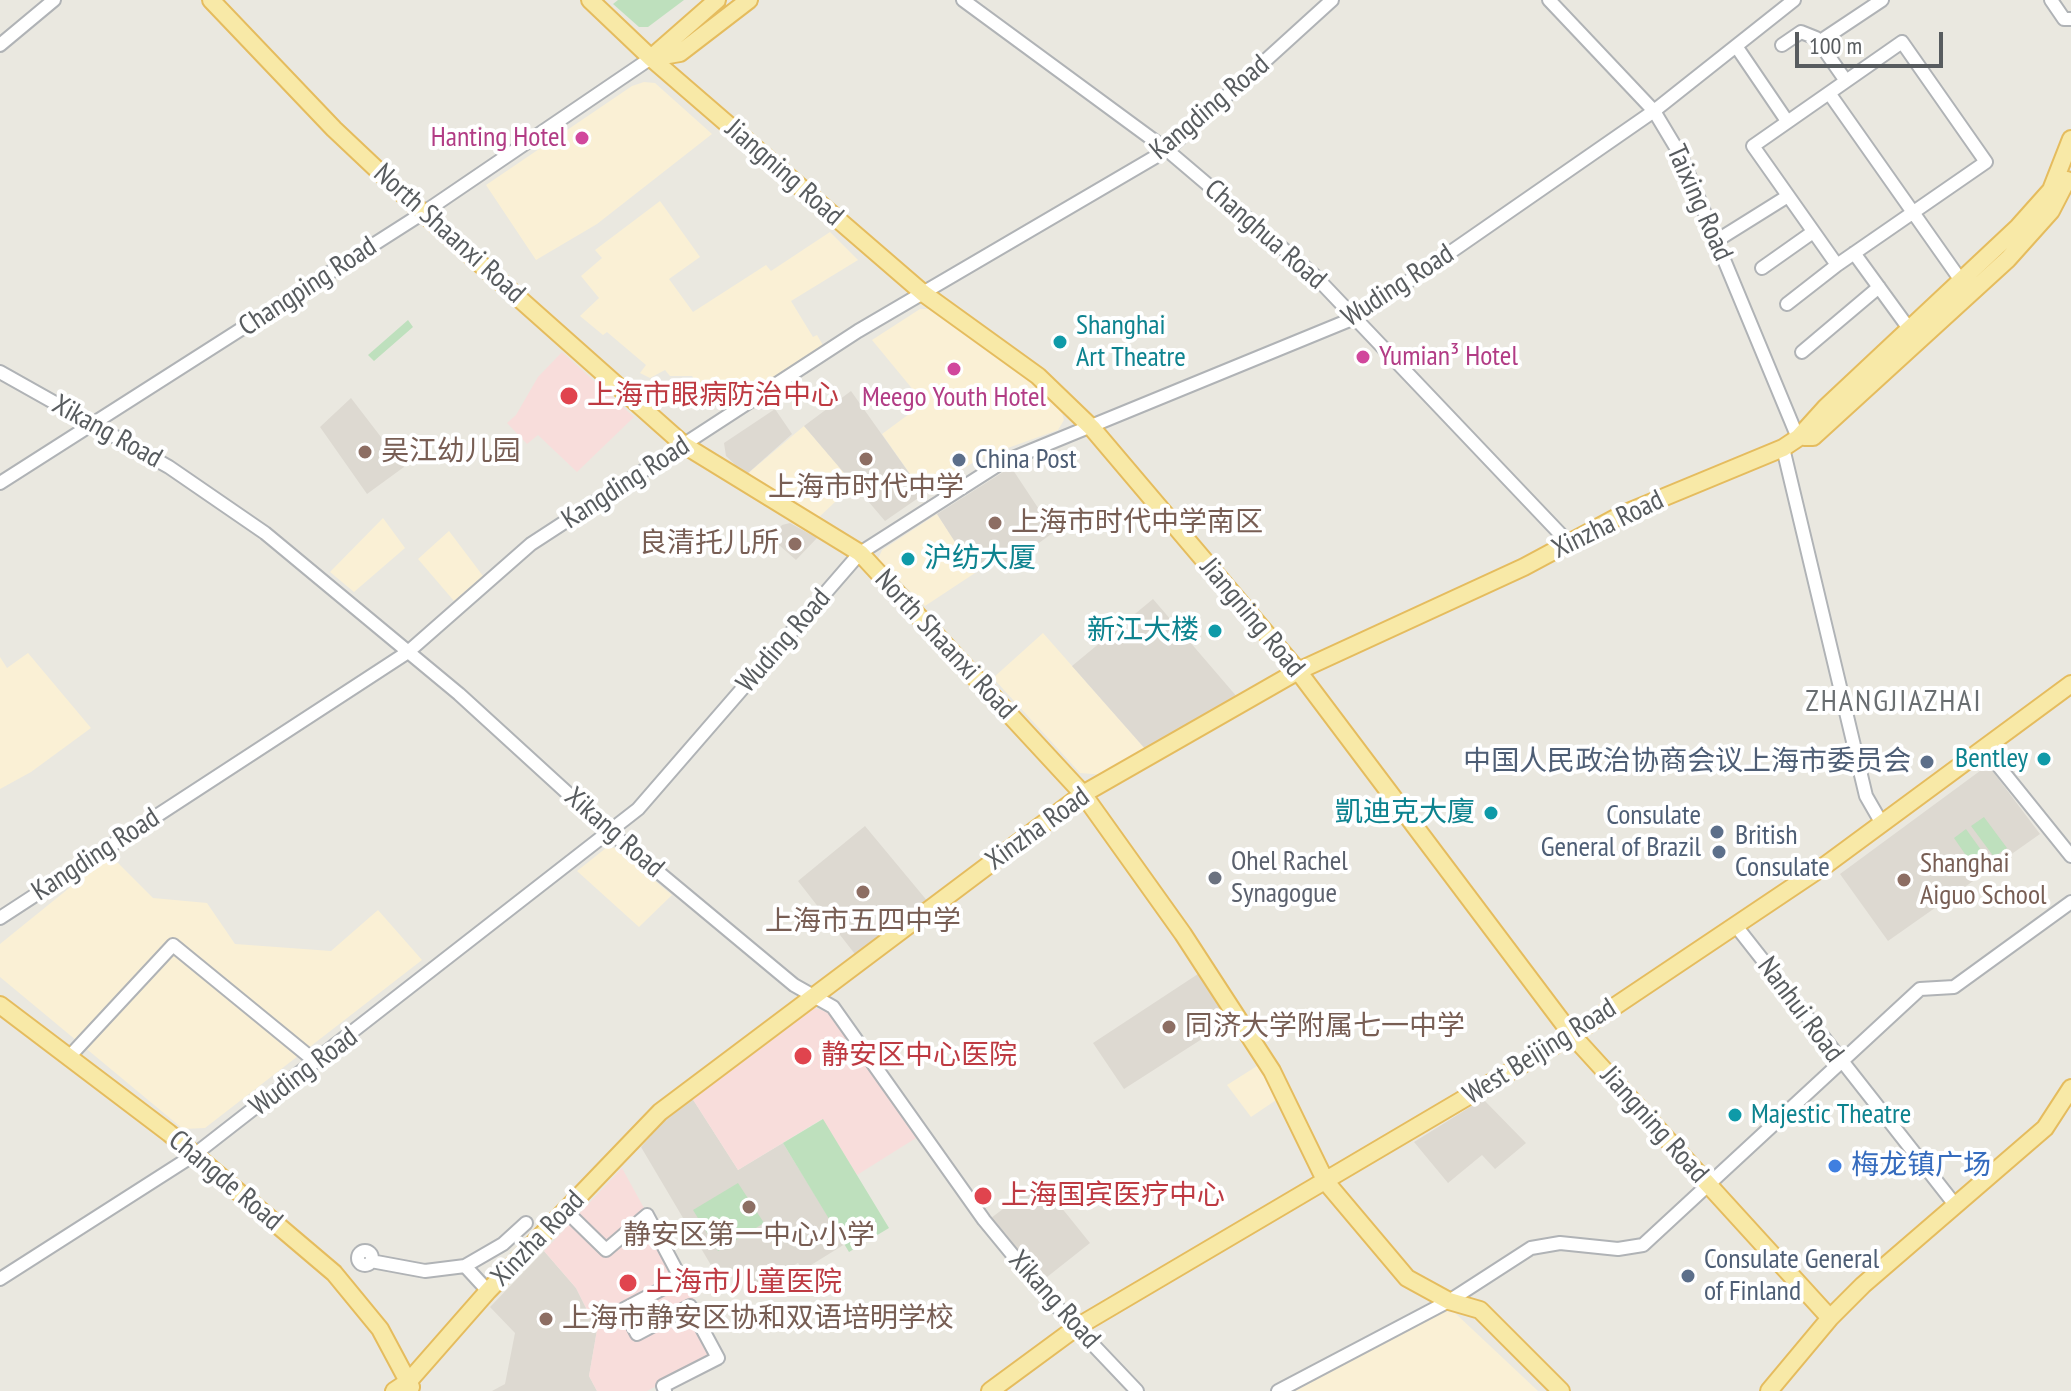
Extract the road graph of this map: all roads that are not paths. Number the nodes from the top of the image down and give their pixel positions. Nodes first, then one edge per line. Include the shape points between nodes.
1 (54, 0) edge
2 (211, 0) edge
3 (590, 0) edge
4 (717, 0) edge
5 (749, 0) edge
6 (963, 0) edge
7 (1332, 0) edge
8 (1549, 0) edge
9 (1794, 0) edge
10 (1882, 0) edge
11 (2051, 0) edge
12 (2071, 19) edge
13 (1819, 42) junction
14 (0, 45) edge
15 (1782, 45) dead end
16 (1736, 46) junction
17 (651, 58) junction
18 (1846, 81) junction
19 (1829, 93) junction
20 (1654, 111) junction
21 (1787, 121) junction
22 (2071, 139) edge
23 (1167, 150) junction
24 (2071, 169) edge
25 (1788, 196) junction
26 (423, 213) junction
27 (1913, 213) junction
28 (1813, 232) junction
29 (1716, 241) junction
30 (1854, 253) junction
31 (1837, 265) junction
32 (1762, 268) dead end
33 (1962, 282) junction
34 (1879, 287) junction
35 (923, 293) junction
36 (1787, 304) dead end
37 (1357, 317) junction
38 (1910, 330) junction
39 (1802, 352) dead end
40 (0, 372) edge
41 (94, 426) junction
42 (1092, 428) junction
43 (1798, 438) junction
44 (684, 445) junction
45 (1783, 448) junction
46 (0, 483) edge
47 (1567, 541) junction
48 (860, 553) junction
49 (408, 652) junction
50 (1298, 671) junction
51 (2071, 684) edge
52 (1984, 748) junction
53 (1083, 794) junction
54 (1881, 822) junction
55 (609, 831) junction
56 (2071, 856) edge
57 (2071, 902) edge
58 (0, 918) edge
59 (1736, 926) junction
60 (813, 998) junction
61 (0, 1005) edge
62 (1572, 1035) junction
63 (69, 1057) dead end
64 (316, 1062) junction
65 (1841, 1064) junction
66 (2071, 1088) edge
67 (2066, 1108) edge
68 (194, 1155) junction
69 (1326, 1182) junction
70 (1710, 1186) junction
71 (1956, 1206) junction
72 (567, 1212) junction
73 (526, 1223) dead end
74 (371, 1261) dead end
75 (465, 1266) junction
76 (0, 1279) edge
77 (488, 1291) junction
78 (1449, 1301) junction
79 (1830, 1318) junction
80 (1077, 1327) junction
81 (410, 1386) edge
82 (394, 1391) edge
83 (665, 1391) edge
84 (990, 1391) edge
85 (1137, 1391) edge
86 (1278, 1391) edge
87 (1561, 1391) edge
88 (1769, 1391) edge

1 - 14 street
2 - 26 main road, North Shaanxi Road
3 - 17 main road, Jiangning Road
4 - 17 main road, Changping Road
5 - 17 main road, Changping Road via 680,53
6 - 23 street, Changhua Road
7 - 23 street, Kangding Road
8 - 20 street, Taixing Road
9 - 16 street, Wuding Road
10 - 13 street
11 - 12 street via 2064,19
13 - 15 street via 1801,32
13 - 18 street
16 - 20 street, Wuding Road
16 - 21 street
17 - 26 street, Changping Road
17 - 35 main road, Jiangning Road
18 - 19 street
18 - 27 street via 1902,42 1986,162
19 - 21 street
19 - 27 street
20 - 29 street, Taixing Road via 1681,156
20 - 37 street, Wuding Road
21 - 25 street via 1753,146
22 - 33 main road, Xinzha Road via 2051,190
23 - 35 street, Kangding Road
23 - 37 street, Changhua Road
24 - 43 main road, Xinzha Road via 2051,211 2008,259 1813,437
25 - 28 street
25 - 29 street
26 - 41 street, Changping Road
26 - 44 main road, North Shaanxi Road
27 - 30 street
27 - 33 street
28 - 31 street
28 - 32 street
29 - 43 street, Taixing Road
30 - 31 street
30 - 34 street
31 - 36 street
33 - 38 main road, Xinzha Road
34 - 38 street
34 - 39 street
35 - 42 main road, Jiangning Road via 1038,376
35 - 44 street, Kangding Road
37 - 42 street, Wuding Road
37 - 47 street, Changhua Road
38 - 43 main road, Xinzha Road
40 - 41 street, Xikang Road
41 - 46 street, Changping Road
41 - 49 street, Xikang Road via 216,498
42 - 48 street, Wuding Road via 991,468
42 - 50 main road, Jiangning Road
43 - 45 main road, Xinzha Road
44 - 48 main road, North Shaanxi Road
44 - 49 street, Kangding Road via 531,544
45 - 47 main road, Xinzha Road
45 - 54 street via 1866,796
47 - 50 main road, Xinzha Road via 1524,567
48 - 53 main road, North Shaanxi Road
48 - 55 street, Wuding Road via 638,809
49 - 55 street, Xikang Road
49 - 58 street, Kangding Road
50 - 53 main road, Xinzha Road
50 - 62 main road, Jiangning Road
51 - 52 main road, West Beijing Road
52 - 54 main road, West Beijing Road
52 - 56 street
53 - 60 main road, Xinzha Road
53 - 69 main road, North Shaanxi Road via 1272,1071
54 - 59 main road, West Beijing Road
55 - 60 street, Xikang Road
55 - 64 street, Wuding Road
57 - 65 street via 1954,987 1920,989
59 - 62 main road, West Beijing Road
59 - 65 street, Nanhui Road
60 - 72 main road, Xinzha Road via 660,1112
60 - 80 street, Xikang Road via 833,1007 953,1179
61 - 68 main road, Changde Road
62 - 69 main road, West Beijing Road
62 - 70 main road, Jiangning Road
63 - 64 street via 173,945
64 - 68 street, Wuding Road
65 - 70 street
65 - 71 street, Nanhui Road
66 - 67 main road
67 - 71 main road
68 - 76 street, Wuding Road
68 - 81 main road, Changde Road via 334,1273 380,1329
69 - 78 main road, North Shaanxi Road via 1407,1278
69 - 80 main road, West Beijing Road
70 - 78 street via 1643,1245 1618,1249 1560,1243 1531,1248
70 - 79 main road, Jiangning Road
71 - 79 main road
72 - 77 main road, Xinzha Road
72 - 83 street via 606,1250 647,1215 681,1279 624,1309 637,1334 690,1306 718,1358 663,1386
73 - 75 street
74 - 75 street via 425,1271
75 - 77 street
77 - 81 main road, Xinzha Road
78 - 86 street
78 - 87 main road, North Shaanxi Road via 1480,1310
79 - 88 main road
80 - 84 main road, West Beijing Road
80 - 85 street, Xikang Road
81 - 82 main road, Xinzha Road

